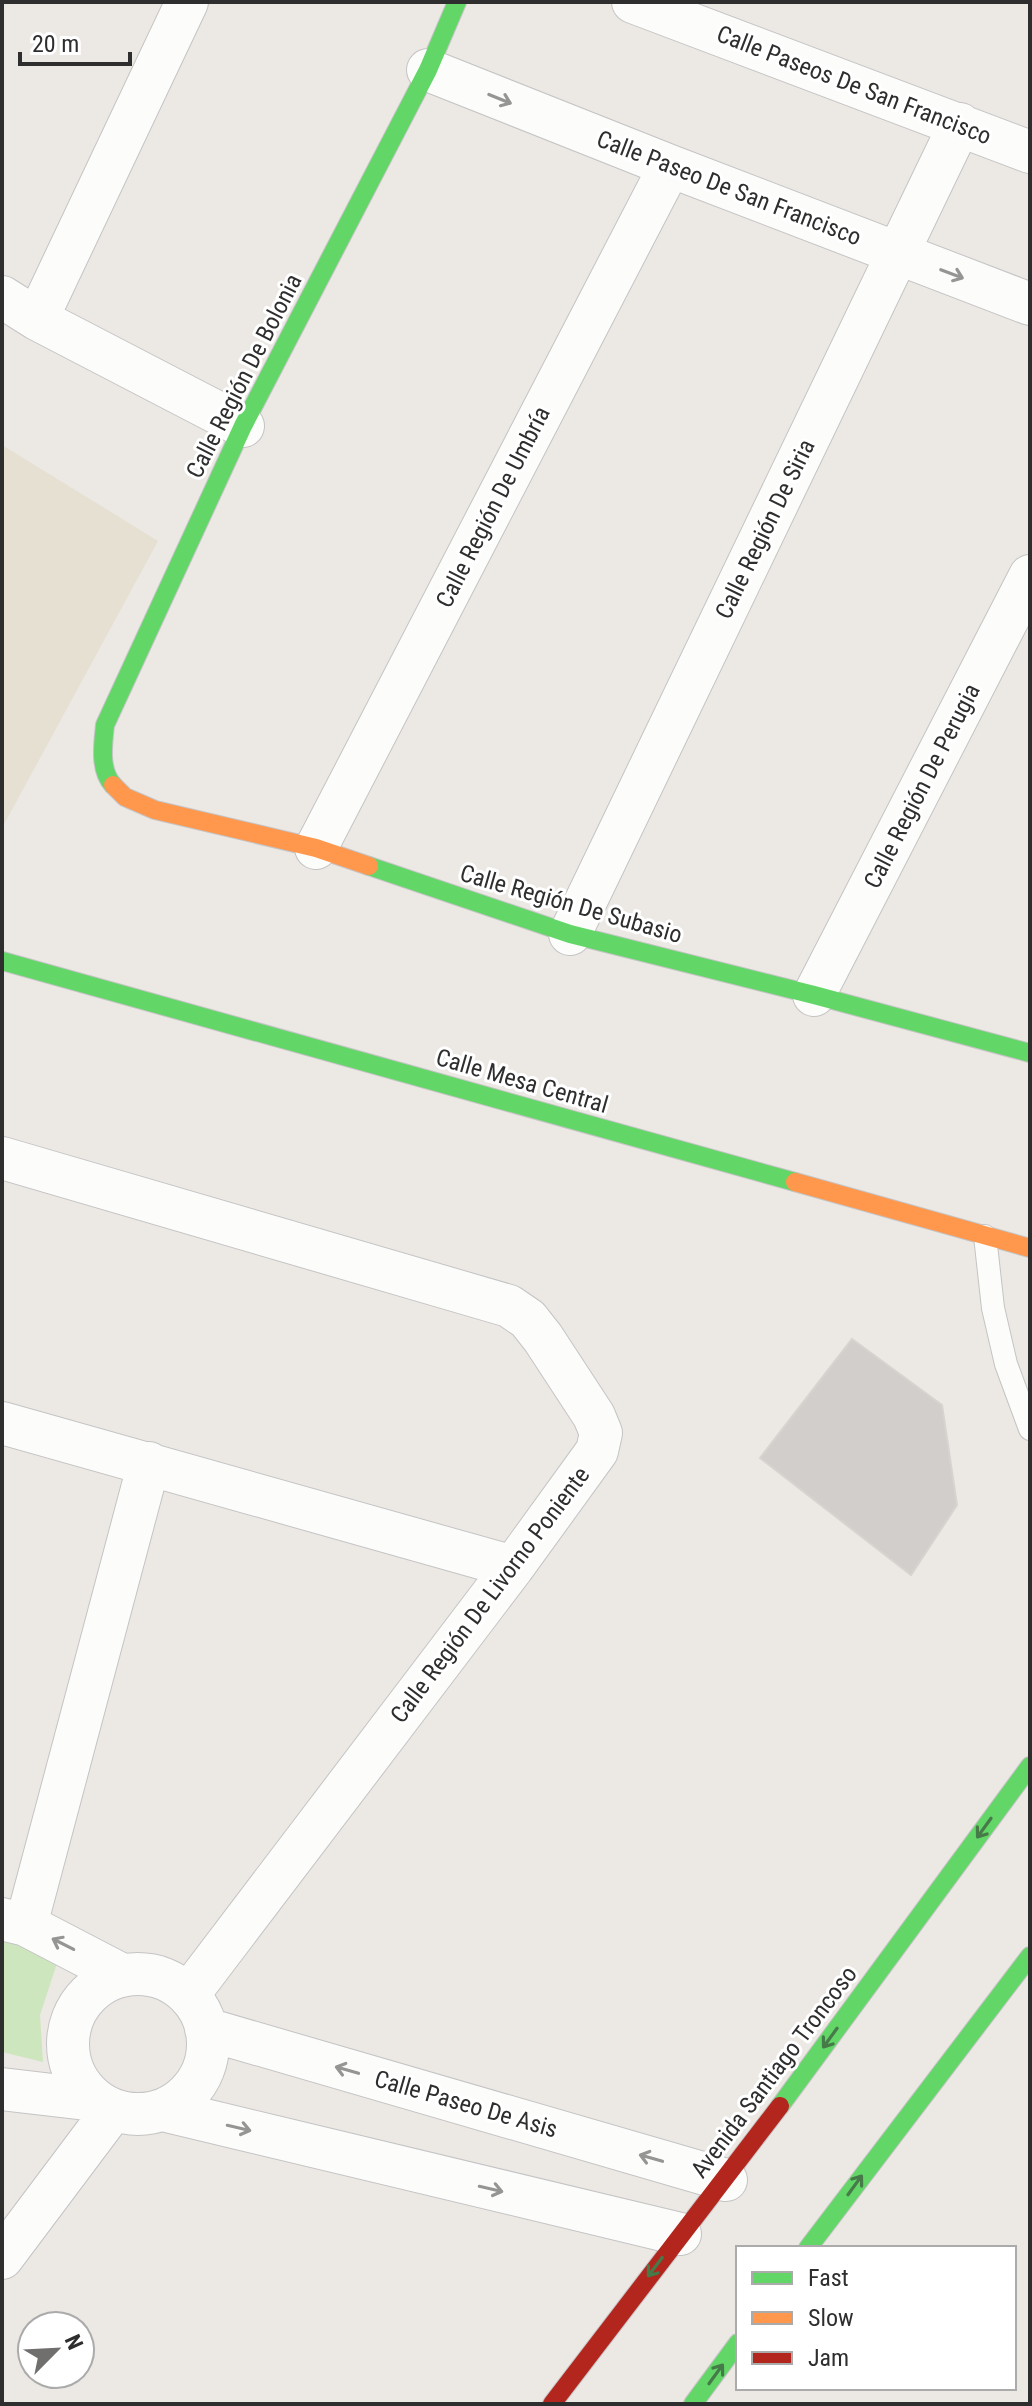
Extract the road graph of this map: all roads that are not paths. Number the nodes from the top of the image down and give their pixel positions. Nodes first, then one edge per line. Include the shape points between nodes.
1 (187, 2) edge
2 (457, 2) edge
3 (633, 2) edge
4 (428, 70) junction
5 (960, 124) junction
6 (1030, 152) edge
7 (670, 166) junction
8 (898, 254) junction
9 (2, 297) edge
10 (1030, 304) edge
11 (37, 319) junction
12 (243, 426) junction
13 (1030, 576) edge
14 (108, 780) joint
15 (316, 848) junction
16 (570, 934) junction
17 (2, 961) edge
18 (814, 995) junction
19 (1030, 1053) edge
20 (2, 1158) edge
21 (985, 1236) junction
22 (1030, 1248) edge
23 (2, 1423) edge
24 (1030, 1429) edge
25 (149, 1463) junction
26 (513, 1567) junction
27 (1030, 1766) edge
28 (14, 1922) edge
29 (1030, 1956) edge
30 (122, 1975) junction
31 (197, 2012) junction
32 (2, 2089) edge
33 (104, 2105) junction
34 (163, 2110) junction
35 (726, 2180) junction
36 (680, 2234) junction
37 (809, 2246) edge
38 (2, 2258) edge
39 (736, 2346) edge
40 (552, 2404) edge
41 (693, 2404) edge

1 - 11 street
2 - 4 main road, Calle Región De Bolonia
3 - 5 street, Calle Paseos De San Francisco
4 -> 7 street, Calle Paseo De San Francisco
4 - 12 main road, Calle Región De Bolonia
5 - 6 street, Calle Paseos De San Francisco
5 - 8 street, Calle Región De Siria
7 - 8 street, Calle Paseo De San Francisco
7 - 15 street, Calle Región De Umbría
8 -> 10 street, Calle Paseo De San Francisco
8 - 16 street, Calle Región De Siria
9 - 11 street
11 - 12 street
12 - 14 main road, Calle Región De Bolonia via 105,725 102,752
13 - 18 street, Calle Región De Perugia
14 - 15 main road, Calle Región De Subasio via 125,797 155,810
15 - 16 main road, Calle Región De Subasio
16 - 18 main road, Calle Región De Subasio
17 - 21 main road, Calle Mesa Central
18 - 19 main road, Calle Región De Subasio
20 - 26 street, Calle Región De Livorno Poniente via 509,1306 528,1319 601,1433 597,1451
21 - 22 main road, Calle Mesa Central
21 - 24 lane via 996,1322
23 - 25 street
25 - 26 street
25 - 28 street
26 - 31 street, Calle Región De Livorno Poniente
27 -> 35 main road, Avenida Santiago Troncoso
30 -> 28 street
37 -> 29 main road
30 - 31 street via 140,1973 174,1983
30 - 33 street via 101,1983 84,1998 67,2040 80,2084
31 - 34 street via 208,2049 204,2069 180,2101
35 -> 31 street, Calle Paseo De Asis
32 - 33 street
33 - 34 street via 146,2114
33 - 38 street
34 -> 36 street
35 - 36 main road, Avenida Santiago Troncoso
36 -> 40 main road, Avenida Santiago Troncoso
41 -> 39 main road

